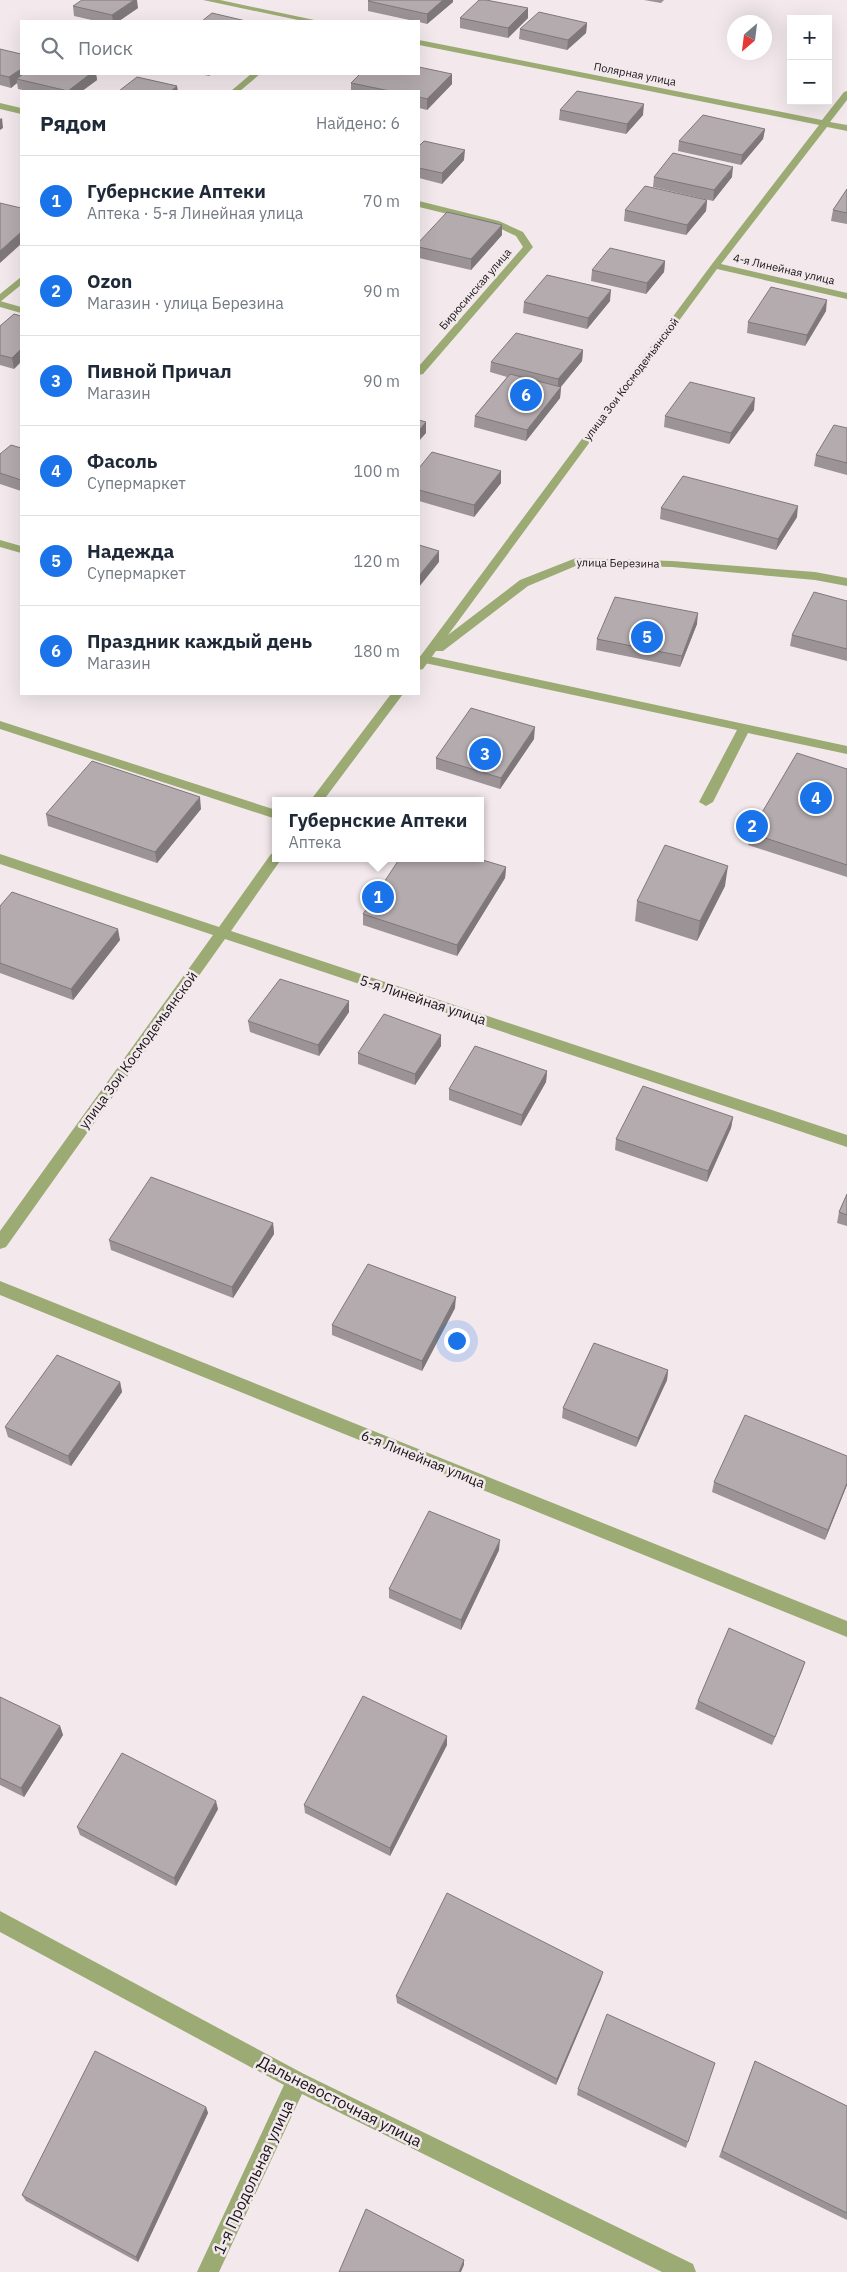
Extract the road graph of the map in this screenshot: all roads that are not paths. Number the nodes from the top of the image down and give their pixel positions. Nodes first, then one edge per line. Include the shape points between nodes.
1 (207, 0) edge
2 (310, 20) edge
3 (420, 42) edge
4 (255, 75) edge
5 (236, 90) edge
6 (847, 94) edge
7 (0, 106) edge
8 (20, 111) edge
9 (826, 124) junction
10 (847, 128) edge
11 (420, 204) edge
12 (715, 266) junction
13 (20, 281) edge
14 (847, 296) edge
15 (0, 299) edge
16 (0, 304) edge
17 (20, 310) edge
18 (420, 371) edge
19 (0, 544) edge
20 (20, 550) edge
21 (847, 582) edge
22 (421, 661) edge
23 (396, 695) edge
24 (0, 724) edge
25 (745, 727) junction
26 (847, 750) edge
27 (319, 797) edge
28 (706, 802) dead end
29 (272, 814) edge
30 (0, 859) edge
31 (272, 862) edge
32 (222, 933) junction
33 (847, 1141) edge
34 (0, 1243) edge
35 (0, 1288) edge
36 (847, 1629) edge
37 (0, 1921) edge
38 (297, 2081) junction
39 (208, 2272) edge
40 (685, 2272) edge

1 - 2 street
3 - 9 street, Полярная улица
4 - 5 street
6 - 9 street, улица Зои Космодемьянской
7 - 8 street
9 - 10 street, Полярная улица
9 - 12 street, улица Зои Космодемьянской
11 - 18 street, Бирюсинская улица via 496,223 520,234 528,246
12 - 14 street, 4-я Линейная улица
12 - 22 street, улица Зои Космодемьянской
13 - 15 street
16 - 17 street
19 - 20 street
21 - 22 street, улица Березина via 815,576 681,564 576,561 524,583
22 - 25 street
23 - 27 street
24 - 29 street
25 - 26 street
25 - 28 street
30 - 32 street, 5-я Линейная улица
31 - 32 street, улица Зои Космодемьянской
32 - 33 street, 5-я Линейная улица
32 - 34 street, улица Зои Космодемьянской
35 - 36 street, 6-я Линейная улица
37 - 38 street, Дальневосточная улица
38 - 39 street, 1-я Продольная улица
38 - 40 street, Дальневосточная улица

